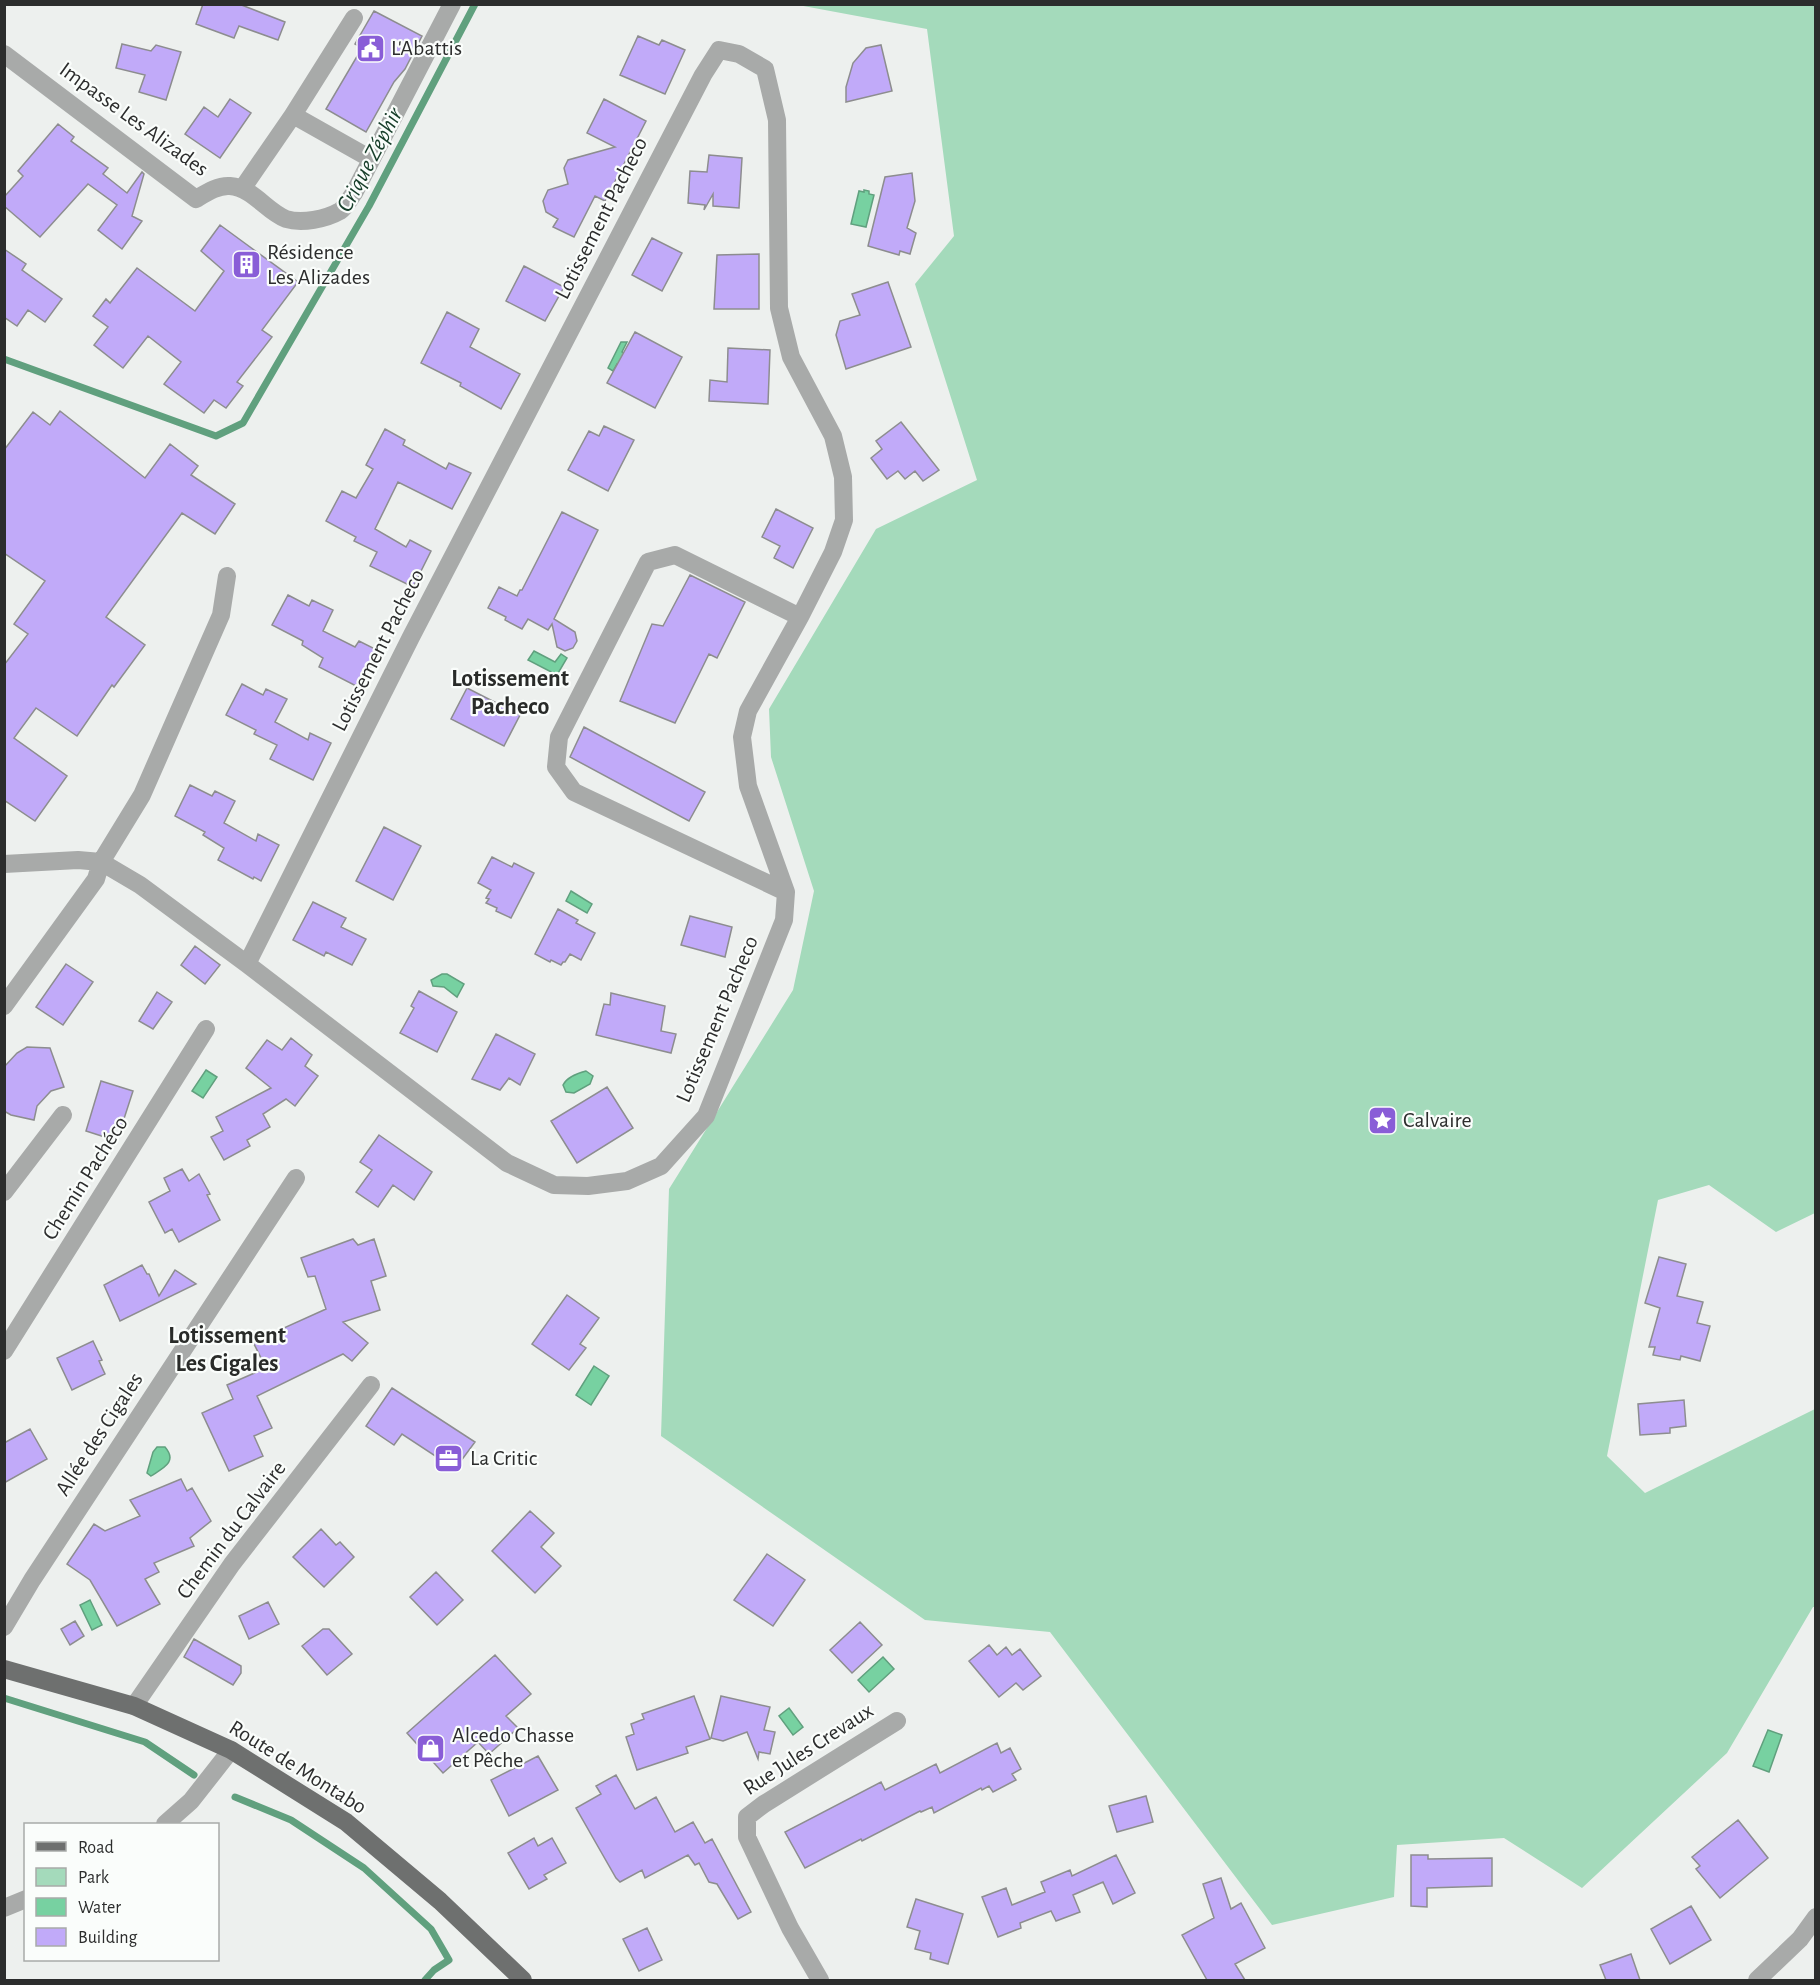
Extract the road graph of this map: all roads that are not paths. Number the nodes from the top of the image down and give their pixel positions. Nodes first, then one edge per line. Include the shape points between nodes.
1 (452, 4) edge
2 (354, 18) dead end
3 (4, 54) edge
4 (293, 115) junction
5 (371, 159) junction
6 (242, 189) junction
7 (227, 576) dead end
8 (800, 617) junction
9 (101, 862) junction
10 (4, 864) edge
11 (786, 892) junction
12 (247, 964) junction
13 (4, 1006) edge
14 (206, 1029) dead end
15 (63, 1115) dead end
16 (296, 1178) dead end
17 (4, 1192) edge
18 (4, 1351) edge
19 (371, 1385) dead end
20 (4, 1627) edge
21 (4, 1669) edge
22 (134, 1706) junction
23 (897, 1721) dead end
24 (231, 1750) junction
25 (166, 1823) edge
26 (24, 1900) edge
27 (4, 1908) edge
28 (1815, 1917) edge
29 (523, 1980) edge
30 (820, 1980) edge
31 (1757, 1980) edge

1 - 5 street
2 - 4 street
3 - 6 street, Impasse Les Alizades via 195,199 228,186
4 - 5 street
4 - 6 street
5 - 6 street via 342,210 325,217 286,219
7 - 9 street via 221,615 142,795
8 - 11 street, Lotissement Pacheco via 748,711 742,737 748,786
8 - 11 street via 675,555 648,562 559,737 556,767 574,792
8 - 12 street, Lotissement Pacheco via 833,552 844,520 843,477 833,436 791,357 779,308 777,120 765,69 739,54 718,50 422,616
9 - 10 street
9 - 12 street, Lotissement Pacheco via 140,885
9 - 13 street via 96,879
11 - 12 street, Lotissement Pacheco via 784,920 706,1116 661,1166 627,1181 554,1185 507,1163
14 - 18 street, Chemin Pachéco
15 - 17 street
16 - 20 street, Allée des Cigales
19 - 22 street, Chemin du Calvaire via 232,1564
21 - 22 main road, Route de Montabo
22 - 24 main road, Route de Montabo
23 - 30 street, Rue Jules Crevaux via 747,1817 747,1837 790,1928
24 - 25 street via 191,1801
24 - 29 main road, Route de Montabo via 346,1822 440,1901
26 - 27 street
28 - 31 street via 1800,1939

